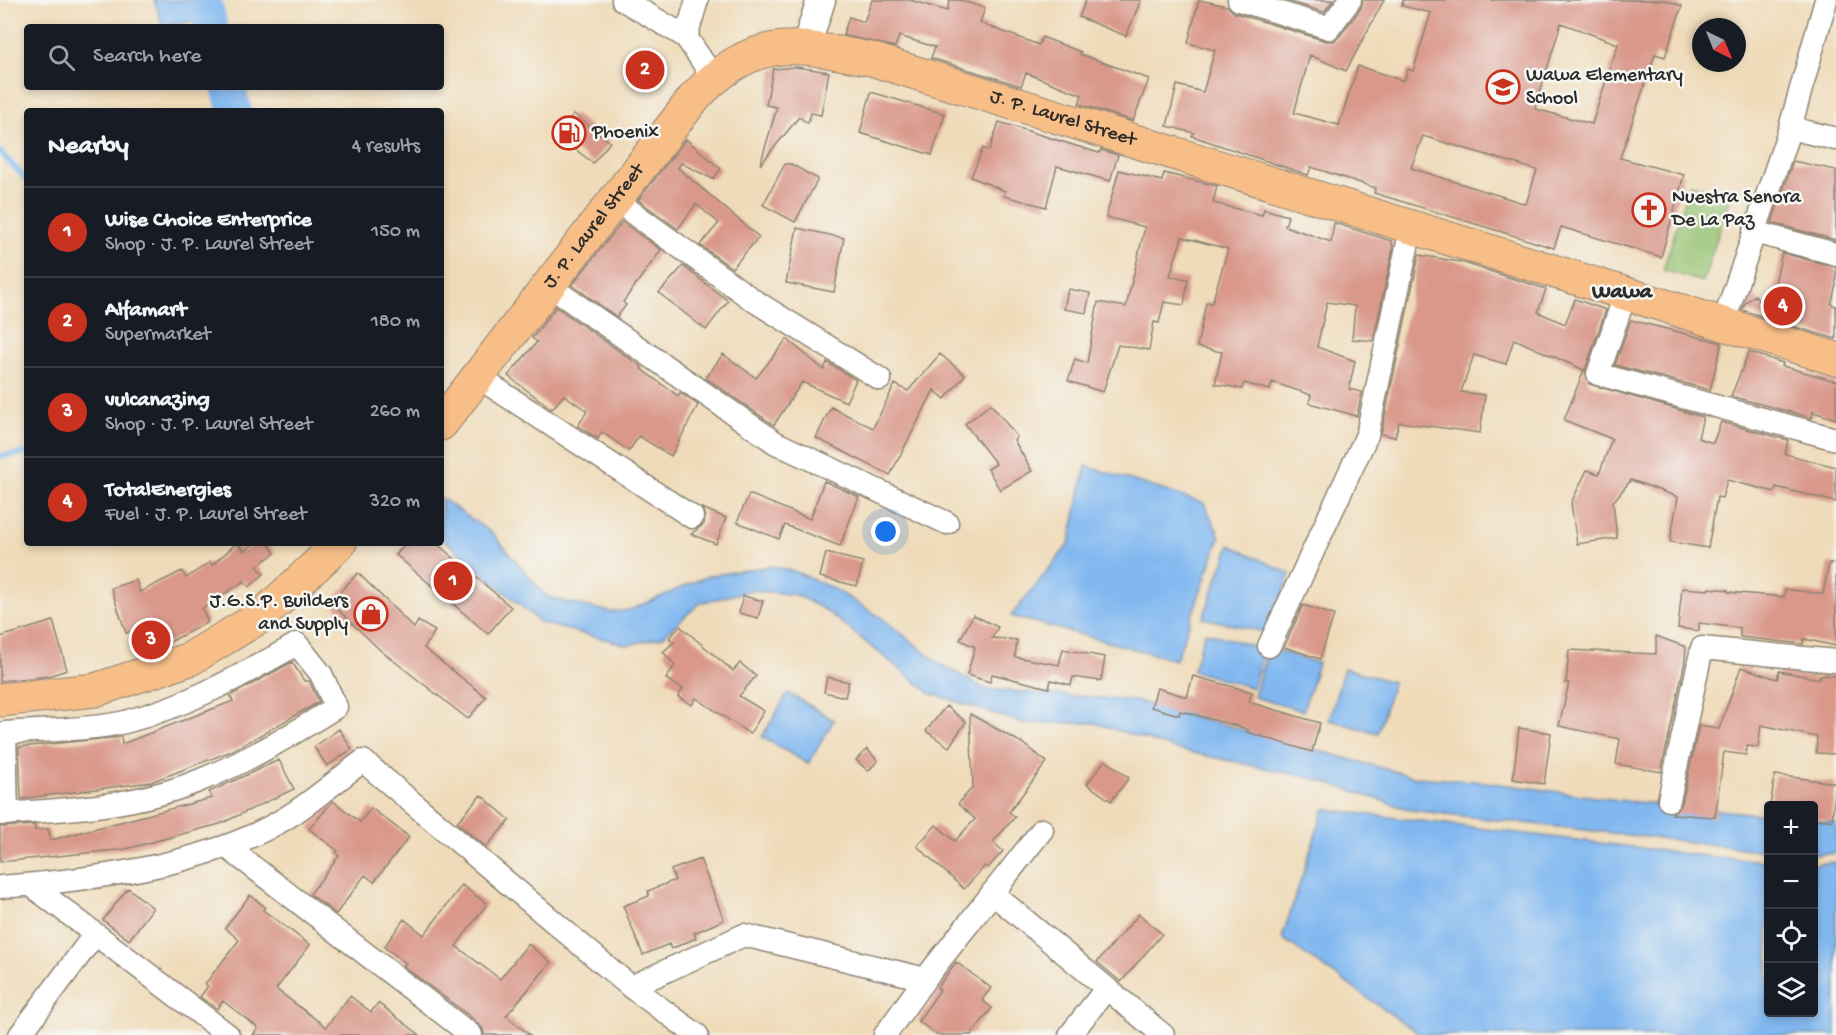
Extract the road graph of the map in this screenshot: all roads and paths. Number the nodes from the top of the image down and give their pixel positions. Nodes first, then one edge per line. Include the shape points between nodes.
1 (623, 0) edge
2 (697, 0) edge
3 (821, 0) edge
4 (1239, 0) edge
5 (1350, 0) edge
6 (1826, 0) edge
7 (686, 37) junction
8 (806, 47) junction
9 (713, 77) junction
10 (1790, 128) junction
11 (1836, 139) edge
12 (615, 200) junction
13 (1411, 228) junction
14 (1754, 232) junction
15 (1836, 254) edge
16 (548, 285) junction
17 (1625, 295) junction
18 (1723, 324) junction
19 (1836, 359) edge
20 (478, 377) junction
21 (880, 379) dead end
22 (444, 420) edge
23 (1836, 439) edge
24 (692, 517) dead end
25 (947, 523) dead end
26 (337, 546) edge
27 (1269, 646) dead end
28 (1836, 661) edge
29 (0, 700) edge
30 (1669, 800) dead end
31 (3, 814) edge
32 (1042, 830) dead end
33 (227, 847) junction
34 (30, 885) junction
35 (0, 887) edge
36 (992, 893) junction
37 (95, 934) junction
38 (925, 979) junction
39 (631, 987) junction
40 (1106, 989) junction
41 (226, 1034) edge
42 (20, 1035) edge
43 (471, 1035) edge
44 (697, 1035) edge
45 (885, 1035) edge
46 (1070, 1035) edge
47 (1163, 1035) edge

1 - 7 street
2 - 7 street
3 - 8 street
4 - 5 street via 1329,28
6 - 10 street
7 - 9 street
8 - 9 main road, J. P. Laurel Street via 773,47 733,62
8 - 13 main road, J. P. Laurel Street via 872,59
9 - 12 main road, J. P. Laurel Street
10 - 11 street
10 - 14 street
12 - 16 main road, J. P. Laurel Street
12 - 21 street via 753,300
13 - 17 main road, J. P. Laurel Street
13 - 27 street via 1367,435
14 - 15 street
14 - 18 street
16 - 20 main road, J. P. Laurel Street
16 - 25 street via 776,443
17 - 18 main road, J. P. Laurel Street
17 - 23 street via 1598,374
18 - 19 main road, J. P. Laurel Street
20 - 22 main road, J. P. Laurel Street
20 - 24 street
26 - 29 main road via 263,615 190,659 95,690
28 - 30 street via 1702,648
31 - 31 street via 5,734 123,723 225,686 297,644 321,674 336,707 273,746 201,780 119,803
32 - 36 street
33 - 34 street via 114,874
33 - 39 street via 272,826 363,761
33 - 43 street
34 - 35 street
34 - 37 street
36 - 38 street
36 - 40 street
37 - 41 street
37 - 42 street
38 - 39 street via 744,935
38 - 45 street
39 - 44 street
40 - 46 street
40 - 47 street

